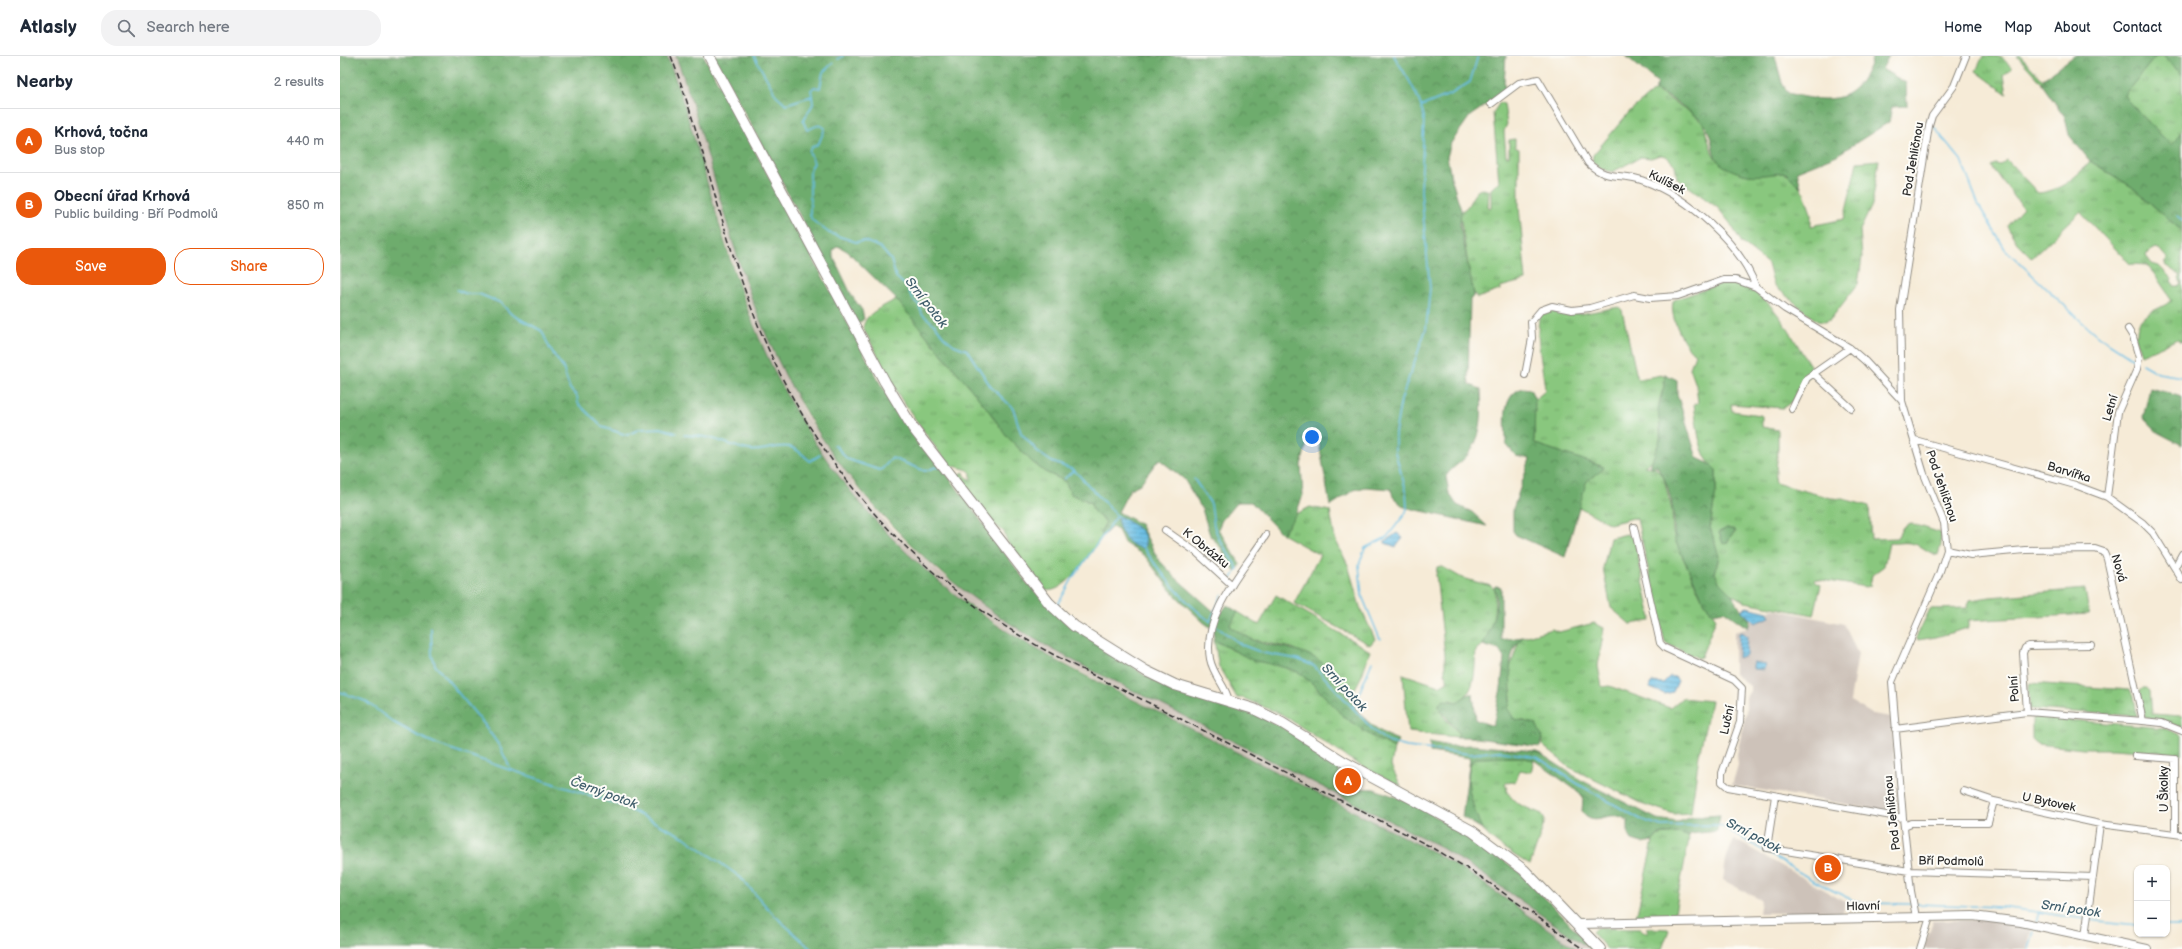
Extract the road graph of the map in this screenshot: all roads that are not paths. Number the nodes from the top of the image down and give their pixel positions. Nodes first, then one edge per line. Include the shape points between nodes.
1 (709, 56) edge
2 (1966, 56) edge
3 (1491, 104) dead end
4 (1756, 287) junction
5 (2128, 330) dead end
6 (1850, 348) junction
7 (1813, 373) junction
8 (1525, 375) dead end
9 (1902, 401) junction
10 (1852, 408) dead end
11 (1792, 409) dead end
12 (1915, 440) junction
13 (2107, 497) junction
14 (1634, 527) dead end
15 (1165, 530) dead end
16 (1266, 535) dead end
17 (1946, 550) junction
18 (2182, 554) edge
19 (2175, 567) junction
20 (2182, 580) edge
21 (1232, 585) junction
22 (2091, 645) dead end
23 (1229, 701) junction
24 (2027, 712) junction
25 (2143, 721) junction
26 (1895, 729) junction
27 (2182, 731) edge
28 (2135, 756) dead end
29 (1964, 790) dead end
30 (1775, 796) junction
31 (1994, 801) junction
32 (1903, 818) junction
33 (2100, 824) junction
34 (1904, 826) junction
35 (2175, 834) junction
36 (2182, 835) edge
37 (1909, 871) junction
38 (2093, 877) junction
39 (1916, 917) junction
40 (1930, 917) junction
41 (1577, 924) junction
42 (2085, 936) junction
43 (1600, 949) edge
44 (1920, 949) edge
45 (2147, 949) edge

1 - 23 main road via 912,428 1035,586 1074,626 1146,671 1175,685
2 - 9 street, Pod Jehličnou via 1954,86 1932,116 1928,132 1900,310
3 - 4 street, Kulíšek via 1519,83 1538,79 1588,163 1595,170 1610,176 1644,180 1699,212 1751,272
4 - 6 street via 1786,309
4 - 8 street via 1736,280 1724,280 1678,296 1650,298 1634,295 1590,308 1572,310 1552,306 1542,310 1531,322 1532,338
5 - 13 street, Letní via 2135,342 2139,358 2137,369 2118,412
6 - 7 street
6 - 9 street
7 - 10 street
7 - 11 street via 1807,378
9 - 12 street, Pod Jehličnou
12 - 13 street, Barvířka via 2075,485
12 - 17 street, Pod Jehličnou via 1924,474 1944,523
13 - 19 street, Barvířka via 2144,522
14 - 30 street, Luční via 1660,643 1665,648 1734,680 1742,688 1740,722 1722,773 1722,782 1728,787
15 - 21 street, K Obrázku via 1196,552
16 - 21 street, K Obrázku
17 - 25 street, Nová via 1971,555 2033,550 2096,549 2104,552
17 - 26 street, Pod Jehličnou via 1939,574 1892,682
18 - 19 street
19 - 20 street, Barvířka
21 - 23 street, K Obrázku via 1213,624 1209,646 1210,660
22 - 24 street, Polní via 2025,648 2023,653
23 - 41 main road via 1254,709 1282,723 1355,768 1472,831 1524,870
24 - 25 street
24 - 26 street, Polní
25 - 27 street
26 - 32 street, Pod Jehličnou
28 - 35 street, U Školky via 2175,760
29 - 31 street, U Bytovek
30 - 32 street, Luční
30 - 37 street, Bří Podmolů via 1767,848
31 - 33 street, U Bytovek
31 - 34 street via 1988,823 1911,823
32 - 34 street, Pod Jehličnou
33 - 35 street
33 - 38 street
34 - 37 street, Pod Jehličnou
35 - 36 street
37 - 38 street, Bří Podmolů
37 - 39 street, Pod Jehličnou
38 - 42 street
39 - 40 street, Hlavní
39 - 41 street, Hlavní
40 - 42 street, Hlavní via 1992,917
40 - 44 street
41 - 43 main road
42 - 45 street, Hlavní

